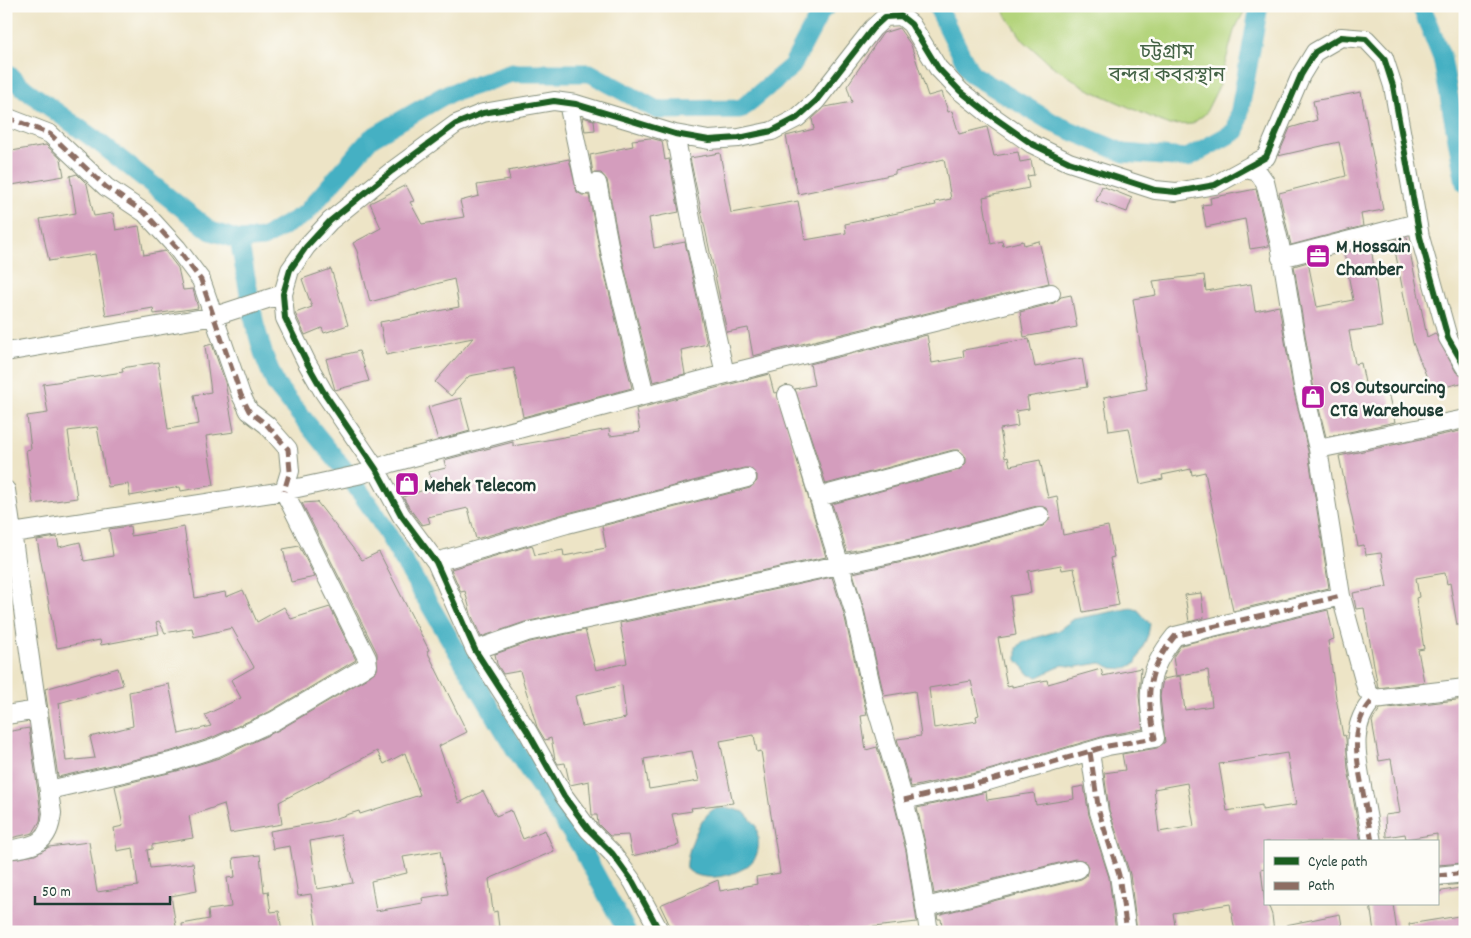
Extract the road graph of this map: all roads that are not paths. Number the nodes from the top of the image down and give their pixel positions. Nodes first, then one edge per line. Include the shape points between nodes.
1 (568, 103) junction
2 (6, 117) edge
3 (674, 134) junction
4 (1246, 169) junction
5 (1417, 223) junction
6 (1281, 258) junction
7 (1051, 293) dead end
8 (276, 296) junction
9 (218, 314) junction
10 (6, 352) edge
11 (1465, 367) edge
12 (725, 374) junction
13 (645, 395) junction
14 (787, 395) dead end
15 (1465, 419) edge
16 (1318, 449) junction
17 (956, 460) dead end
18 (369, 472) junction
19 (747, 478) dead end
20 (6, 490) edge
21 (284, 491) junction
22 (818, 497) junction
23 (1040, 516) dead end
24 (9, 534) edge
25 (436, 562) junction
26 (839, 564) junction
27 (1341, 596) junction
28 (475, 650) junction
29 (1465, 688) edge
30 (1374, 698) junction
31 (38, 710) junction
32 (6, 715) edge
33 (1090, 752) junction
34 (49, 790) junction
35 (904, 800) junction
36 (1372, 840) edge
37 (6, 850) edge
38 (1078, 869) dead end
39 (1465, 873) edge
40 (1438, 876) edge
41 (926, 907) junction
42 (660, 932) edge
43 (929, 932) edge
44 (1127, 932) edge

1 - 3 street via 605,111
1 - 8 street via 554,101 513,107 484,113 456,124 330,221 306,247
1 - 13 street via 585,185 597,183
2 - 9 street via 50,134 106,187 146,213 202,280
3 - 4 street via 709,140 739,138 772,131 797,118 816,101 873,28 885,17 900,16 911,24 938,68 960,91 1032,144 1069,162 1147,187 1176,192 1216,185
3 - 12 street
4 - 5 street via 1266,157 1301,76 1315,52 1341,37 1366,39 1384,58 1393,86
4 - 6 street via 1258,172 1265,182
5 - 6 street
5 - 11 street via 1448,338
6 - 16 street via 1303,386
7 - 12 street
8 - 9 street
8 - 18 street via 306,363
9 - 10 street
9 - 21 street via 241,395 249,411 267,425 288,449 290,471
12 - 13 street
13 - 18 street via 392,462
14 - 22 street
15 - 16 street
16 - 27 street
17 - 22 street
18 - 21 street
18 - 25 street
19 - 25 street via 495,543
20 - 24 street
21 - 24 street
21 - 34 street via 367,658 368,666 274,721 215,748 175,761
22 - 26 street
23 - 26 street via 918,548
24 - 31 street
25 - 28 street
26 - 28 street via 527,632
26 - 35 street
27 - 30 street via 1367,691
27 - 33 street via 1175,636 1155,666 1149,687 1155,738
28 - 42 street via 528,732 564,796 589,830 612,852 633,882
29 - 30 street
30 - 36 street via 1362,714 1355,746
31 - 32 street
31 - 34 street
33 - 35 street via 988,781
33 - 44 street via 1100,812 1119,875
34 - 37 street via 52,813 51,828 46,836 32,846
35 - 41 street
38 - 41 street
39 - 40 street
41 - 43 street

